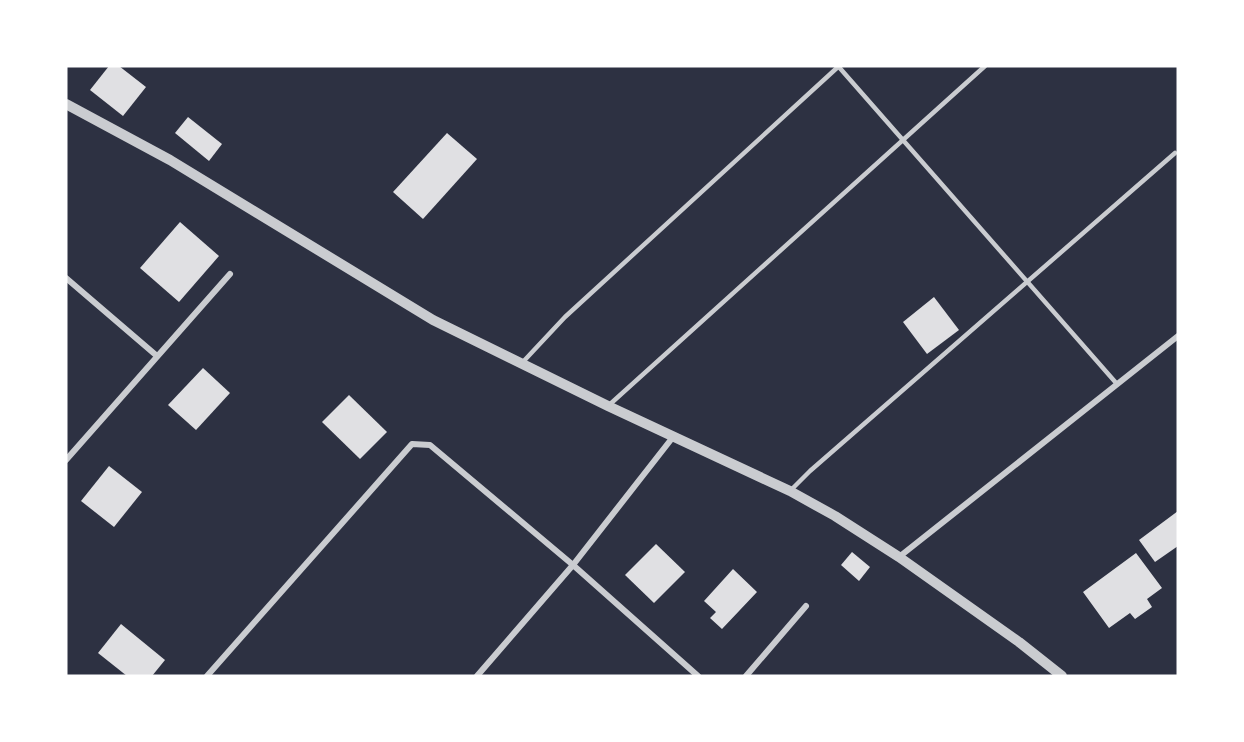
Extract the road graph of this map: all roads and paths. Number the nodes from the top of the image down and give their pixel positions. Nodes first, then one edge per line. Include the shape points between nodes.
1 (838, 66) edge
2 (985, 66) edge
3 (66, 104) edge
4 (903, 140) junction
5 (1176, 153) dead end
6 (230, 274) dead end
7 (66, 278) edge
8 (1028, 282) junction
9 (1178, 336) edge
10 (157, 356) junction
11 (521, 364) junction
12 (1118, 384) junction
13 (608, 406) junction
14 (674, 437) junction
15 (66, 460) edge
16 (790, 491) junction
17 (899, 557) junction
18 (573, 565) junction
19 (806, 606) dead end
20 (207, 676) edge
21 (477, 676) edge
22 (698, 676) edge
23 (746, 676) edge
24 (1062, 676) edge

1 - 4 lane
1 - 11 lane via 565,317
2 - 4 lane
3 - 11 street via 170,160 433,320
4 - 8 lane
4 - 13 lane
5 - 8 lane
6 - 10 street
7 - 10 street
8 - 12 lane
8 - 16 lane
9 - 12 street
10 - 15 street
11 - 13 street
12 - 17 street
13 - 14 street
14 - 16 street
14 - 18 street
16 - 17 street
17 - 24 street
18 - 20 street via 430,445 412,444
18 - 21 street
18 - 22 street
19 - 23 street

